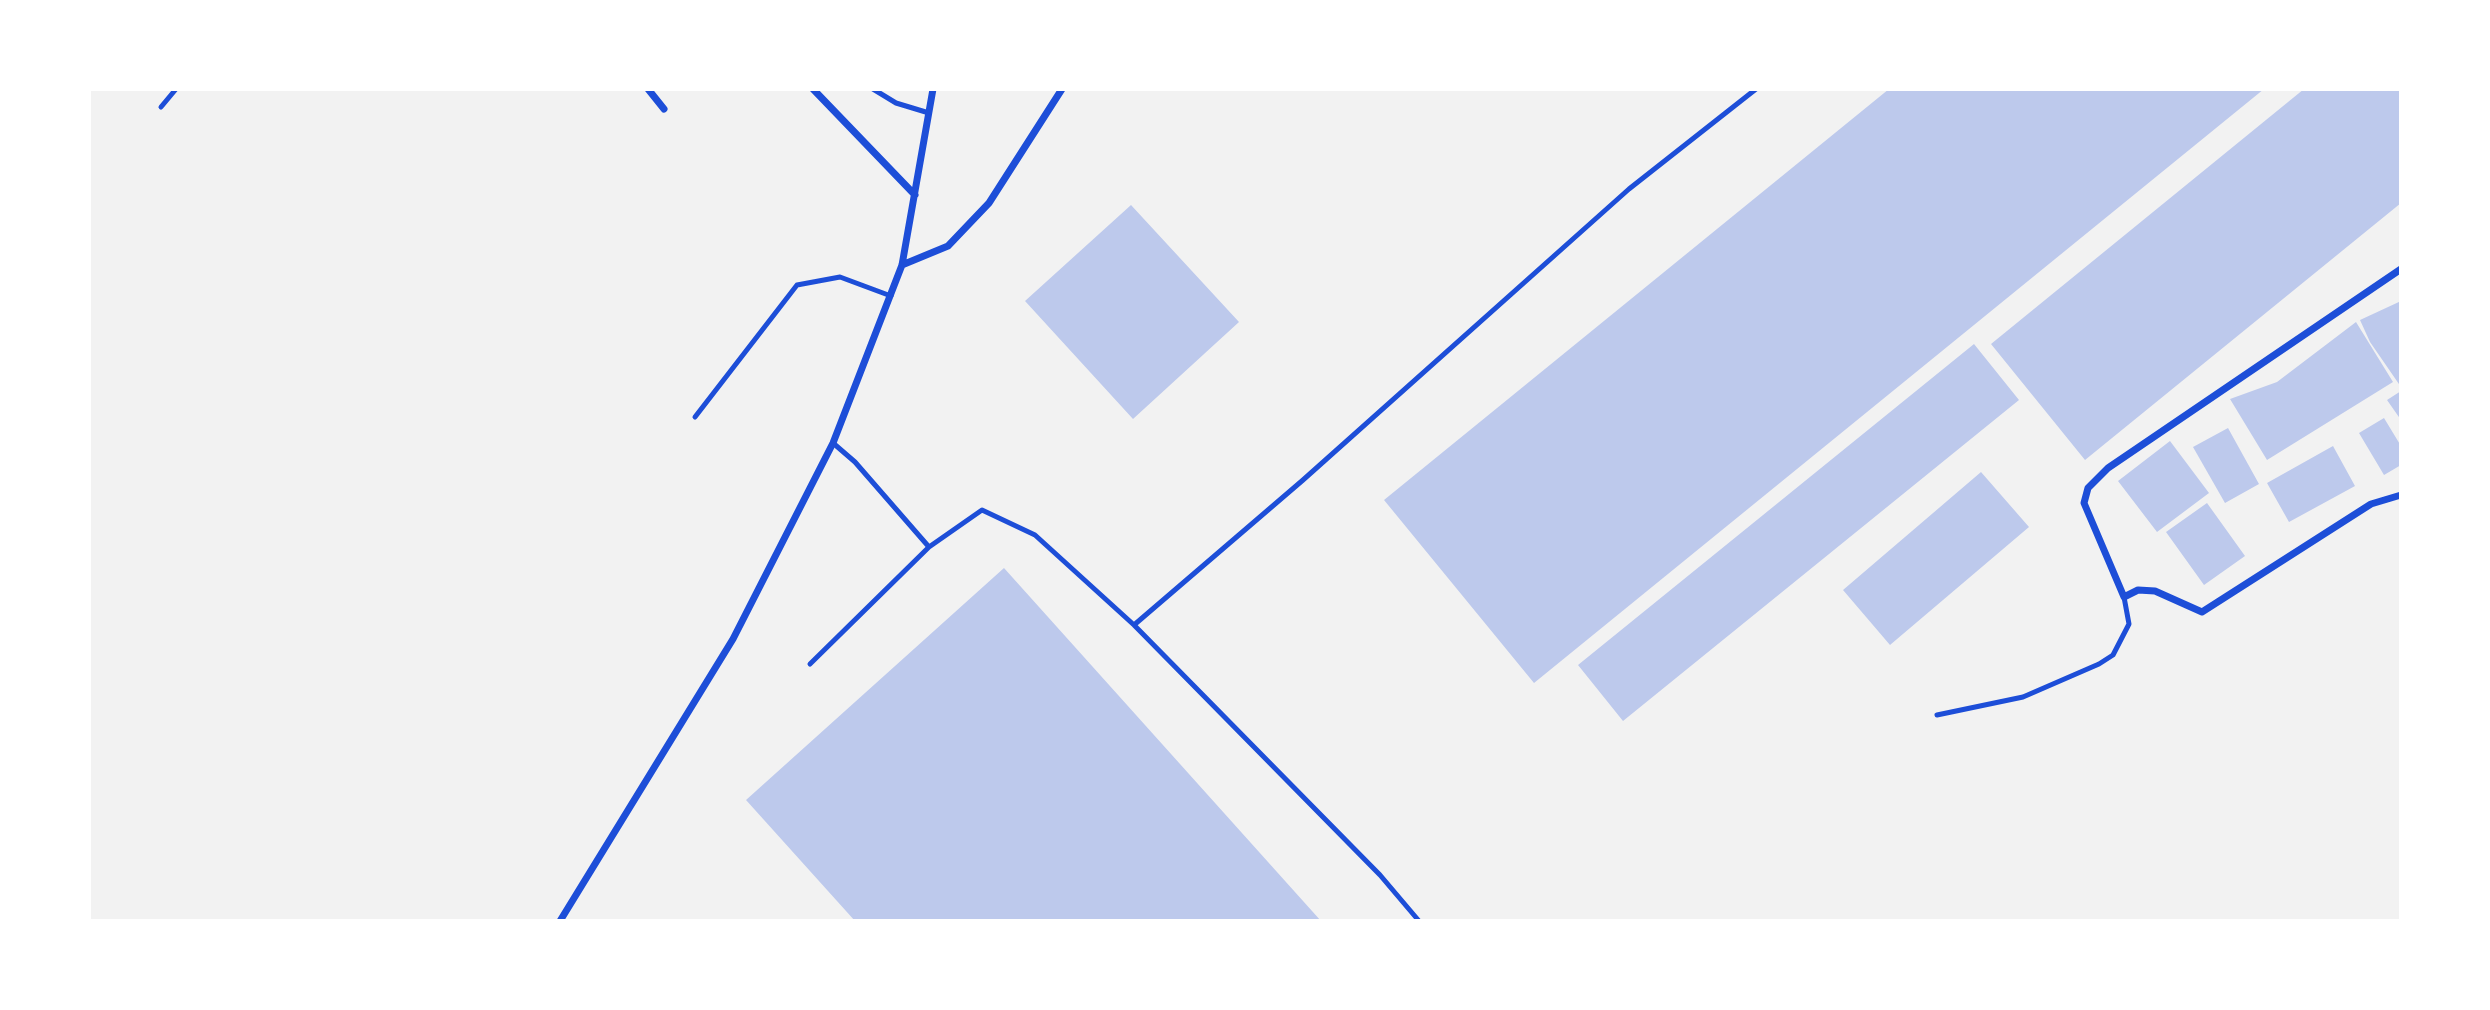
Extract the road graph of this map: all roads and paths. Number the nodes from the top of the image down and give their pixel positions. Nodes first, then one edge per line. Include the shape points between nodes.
1 (176, 89) edge
2 (648, 89) edge
3 (813, 89) edge
4 (873, 89) edge
5 (933, 89) edge
6 (1062, 89) edge
7 (1756, 89) edge
8 (161, 107) dead end
9 (664, 109) dead end
10 (929, 113) junction
11 (915, 195) junction
12 (902, 265) junction
13 (2401, 269) edge
14 (891, 296) junction
15 (695, 417) dead end
16 (833, 443) junction
17 (2401, 495) edge
18 (929, 547) junction
19 (2124, 597) junction
20 (1134, 625) junction
21 (810, 664) dead end
22 (1937, 715) dead end
23 (560, 921) edge
24 (1419, 921) edge

1 - 8 lane
2 - 9 street
3 - 11 street
4 - 10 lane via 896,103
5 - 10 street
6 - 12 street via 981,211 948,246
7 - 20 lane via 1629,189
10 - 11 street
11 - 12 street
12 - 14 street
13 - 19 street via 2108,468 2088,488 2084,503
14 - 15 lane via 840,277 797,285
14 - 16 street
16 - 18 lane
16 - 23 street via 733,639
17 - 19 street via 2371,504 2202,612 2155,590 2138,590
18 - 20 lane via 982,510 1035,536
18 - 21 lane
19 - 22 lane via 2129,624 2113,655 2099,664 2023,697
20 - 24 lane via 1380,875

